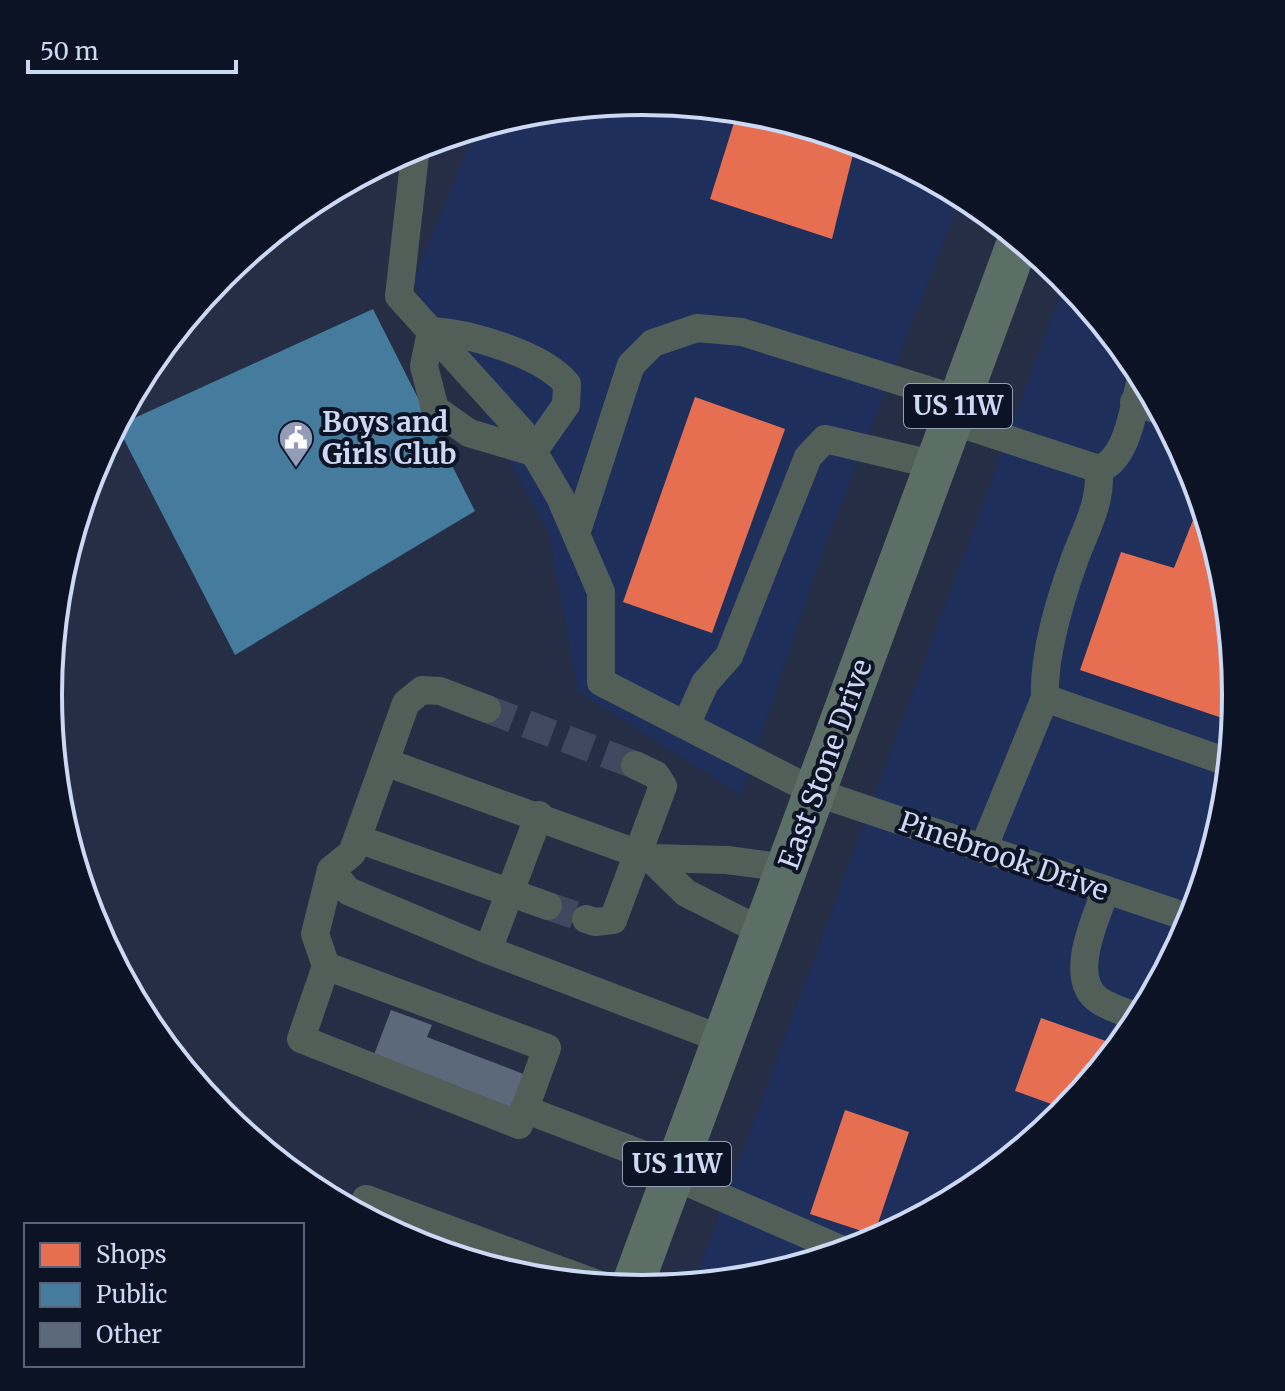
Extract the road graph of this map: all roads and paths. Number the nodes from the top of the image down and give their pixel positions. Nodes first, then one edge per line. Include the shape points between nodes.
1 (414, 162) edge
2 (1015, 251) edge
3 (431, 331) junction
4 (1137, 392) edge
5 (1134, 402) junction
6 (1145, 406) edge
7 (956, 410) junction
8 (533, 452) junction
9 (936, 465) junction
10 (1099, 469) junction
11 (576, 534) junction
12 (1045, 698) junction
13 (487, 709) tunnel mouth
14 (686, 725) junction
15 (1219, 759) edge
16 (385, 762) junction
17 (635, 765) tunnel mouth
18 (815, 792) junction
19 (539, 815) junction
20 (358, 839) junction
21 (983, 849) junction
22 (644, 856) junction
23 (787, 868) junction
24 (331, 870) junction
25 (1106, 890) junction
26 (510, 892) junction
27 (548, 906) tunnel mouth
28 (1180, 915) edge
29 (586, 919) tunnel mouth
30 (763, 932) junction
31 (488, 950) junction
32 (326, 966) junction
33 (1128, 1013) edge
34 (724, 1040) junction
35 (524, 1109) junction
36 (674, 1171) junction
37 (364, 1204) edge
38 (831, 1244) edge
39 (558, 1270) edge
40 (636, 1276) edge

1 - 3 street via 399,296
2 - 7 highway, East Stone Drive / US 11W
3 - 8 street via 522,432
3 - 8 street via 424,366 435,409 469,433
3 - 8 street via 461,332 555,369 567,384 566,405
4 - 5 street
5 - 6 street
5 - 10 street via 1119,454
7 - 9 highway, East Stone Drive / US 11W
7 - 10 street
7 - 11 street via 742,332 697,328 653,343 631,365
8 - 11 street
9 - 14 street via 825,439 808,457 729,656 705,683
9 - 18 highway, East Stone Drive / US 11W
10 - 12 street via 1100,495 1067,589 1044,675
11 - 14 street, Pinebrook Drive via 601,592 601,682
12 - 15 street
12 - 21 street
13 - 16 street via 440,691 422,690 406,703
14 - 18 street, Pinebrook Drive
16 - 19 street
16 - 20 street
17 - 22 street via 656,775 663,786
18 - 21 street, Pinebrook Drive
18 - 23 highway, East Stone Drive / US 11W
19 - 22 street
19 - 26 street
20 - 24 street via 352,853
20 - 26 street
21 - 25 street, Pinebrook Drive
22 - 23 street
22 - 29 street via 613,920
22 - 30 street via 686,893
23 - 30 highway, East Stone Drive / US 11W
24 - 31 street via 348,891
24 - 32 street via 315,934
25 - 28 street, Pinebrook Drive
25 - 33 street via 1088,940 1088,986 1098,1000
26 - 27 street
26 - 31 street
30 - 34 highway, East Stone Drive / US 11W
31 - 34 street
32 - 35 street via 547,1048
32 - 35 street via 301,1039 519,1125
34 - 36 highway, East Stone Drive / US 11W
35 - 36 street
36 - 38 street
36 - 40 highway, East Stone Drive / US 11W
37 - 39 street via 366,1199

